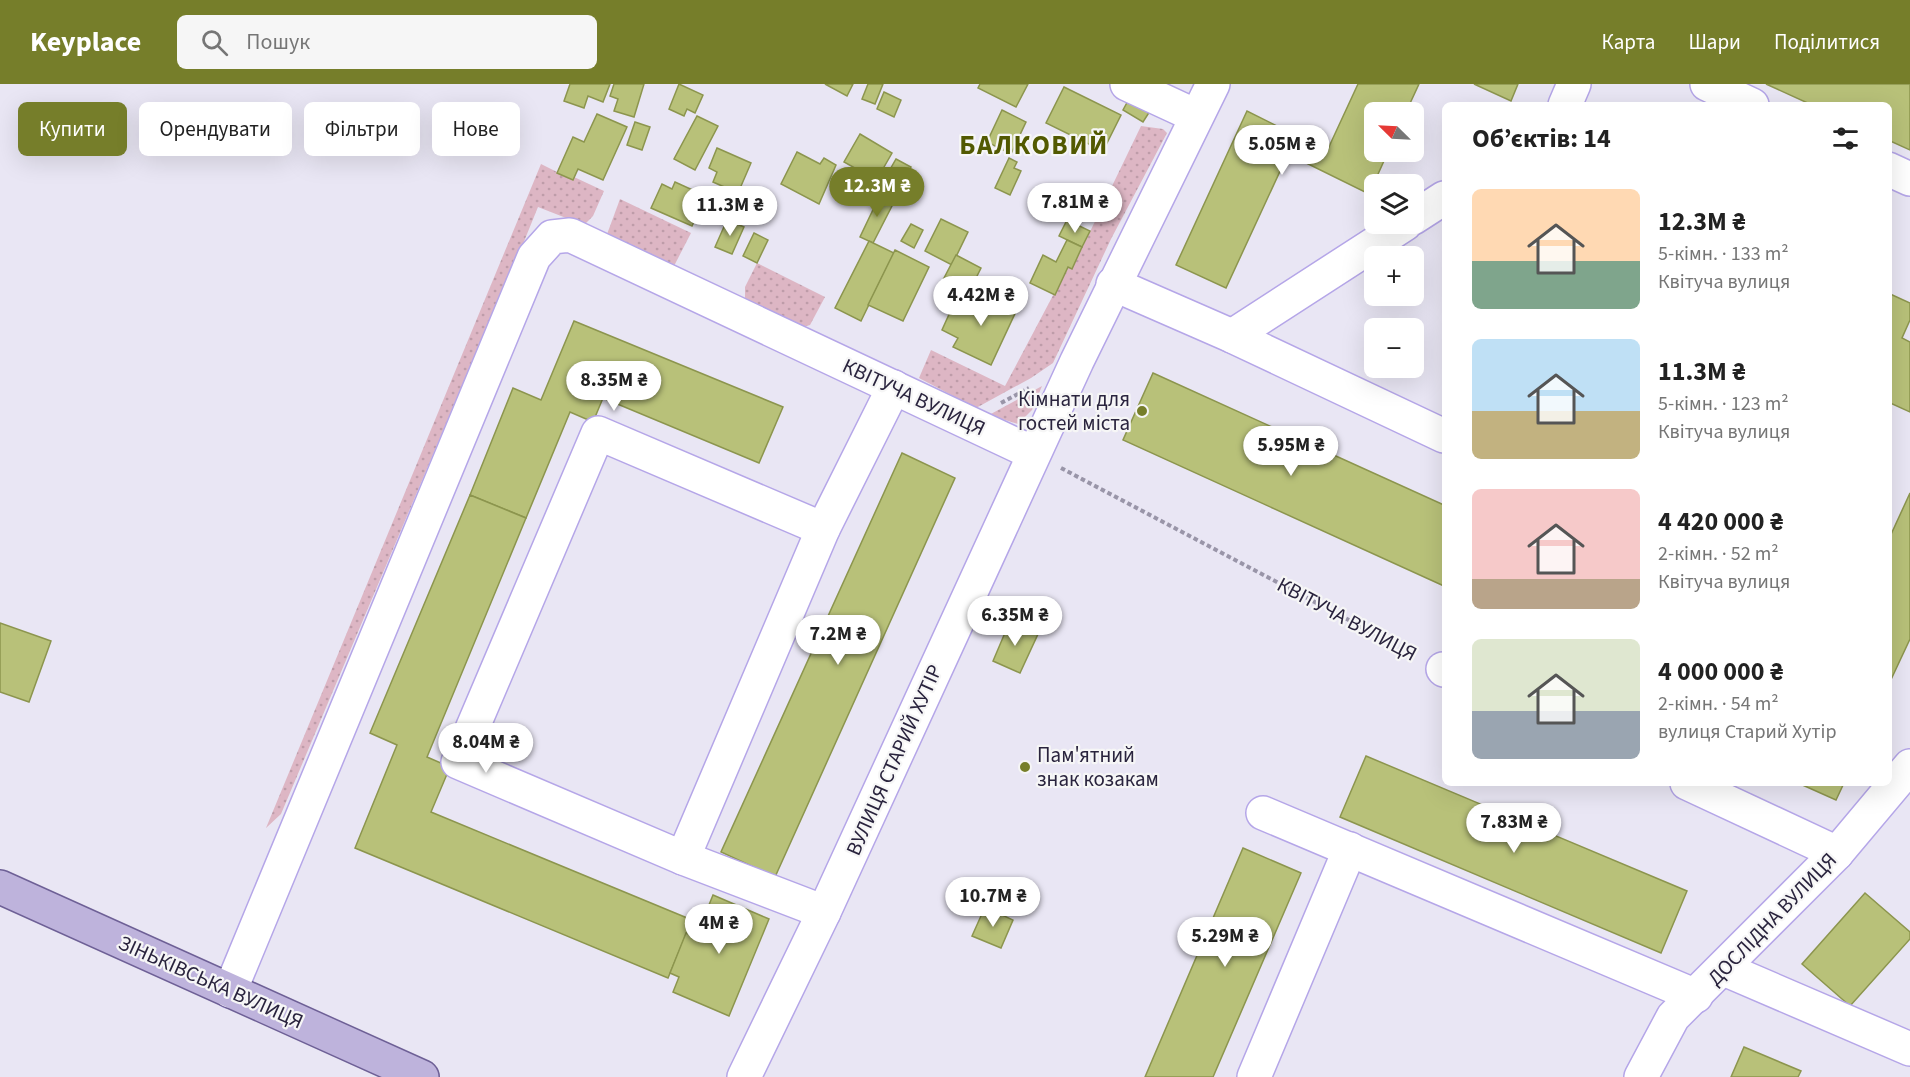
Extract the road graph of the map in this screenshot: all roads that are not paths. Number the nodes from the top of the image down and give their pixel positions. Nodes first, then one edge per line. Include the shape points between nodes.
1 (1127, 84) edge
2 (1213, 84) edge
3 (1574, 84) edge
4 (1707, 84) edge
5 (1566, 102) edge
6 (1746, 102) edge
7 (1196, 116) junction
8 (1892, 171) edge
9 (1910, 178) edge
10 (1442, 199) edge
11 (1424, 211) edge
12 (1390, 234) edge
13 (1113, 284) junction
14 (1232, 336) junction
15 (894, 387) junction
16 (1442, 435) edge
17 (1033, 453) junction
18 (823, 529) junction
19 (1909, 769) edge
20 (1693, 786) edge
21 (1263, 813) dead end
22 (1350, 849) junction
23 (1837, 853) junction
24 (683, 858) junction
25 (0, 887) edge
26 (824, 912) junction
27 (1724, 969) junction
28 (230, 991) junction
29 (1696, 996) junction
30 (1910, 1049) edge
31 (422, 1077) edge
32 (744, 1077) edge
33 (1254, 1077) edge
34 (1641, 1077) edge

1 - 7 street
2 - 7 street, ВУЛИЦЯ СТАРИЙ ХУТІР
3 - 5 street
4 - 6 street
7 - 13 street, ВУЛИЦЯ СТАРИЙ ХУТІР
8 - 9 street
10 - 11 street
12 - 14 street
13 - 14 street
13 - 17 street, ВУЛИЦЯ СТАРИЙ ХУТІР
14 - 16 street
15 - 17 street, КВІТУЧА ВУЛИЦЯ
15 - 18 street
15 - 28 street, КВІТУЧА ВУЛИЦЯ via 570,235 552,237 534,257
17 - 26 street, ВУЛИЦЯ СТАРИЙ ХУТІР
18 - 24 street
18 - 24 street via 598,433 458,762
19 - 23 street, ДОСЛІДНА ВУЛИЦЯ
20 - 23 street
21 - 22 street
22 - 29 street
22 - 33 street
23 - 27 street, ДОСЛІДНА ВУЛИЦЯ
24 - 26 street
25 - 28 main road, ЗІНЬКІВСЬКА ВУЛИЦЯ
26 - 32 street, ВУЛИЦЯ СТАРИЙ ХУТІР
27 - 29 street, ДОСЛІДНА ВУЛИЦЯ
27 - 30 street
28 - 31 main road, ЗІНЬКІВСЬКА ВУЛИЦЯ
29 - 34 street, ДОСЛІДНА ВУЛИЦЯ via 1673,1017

